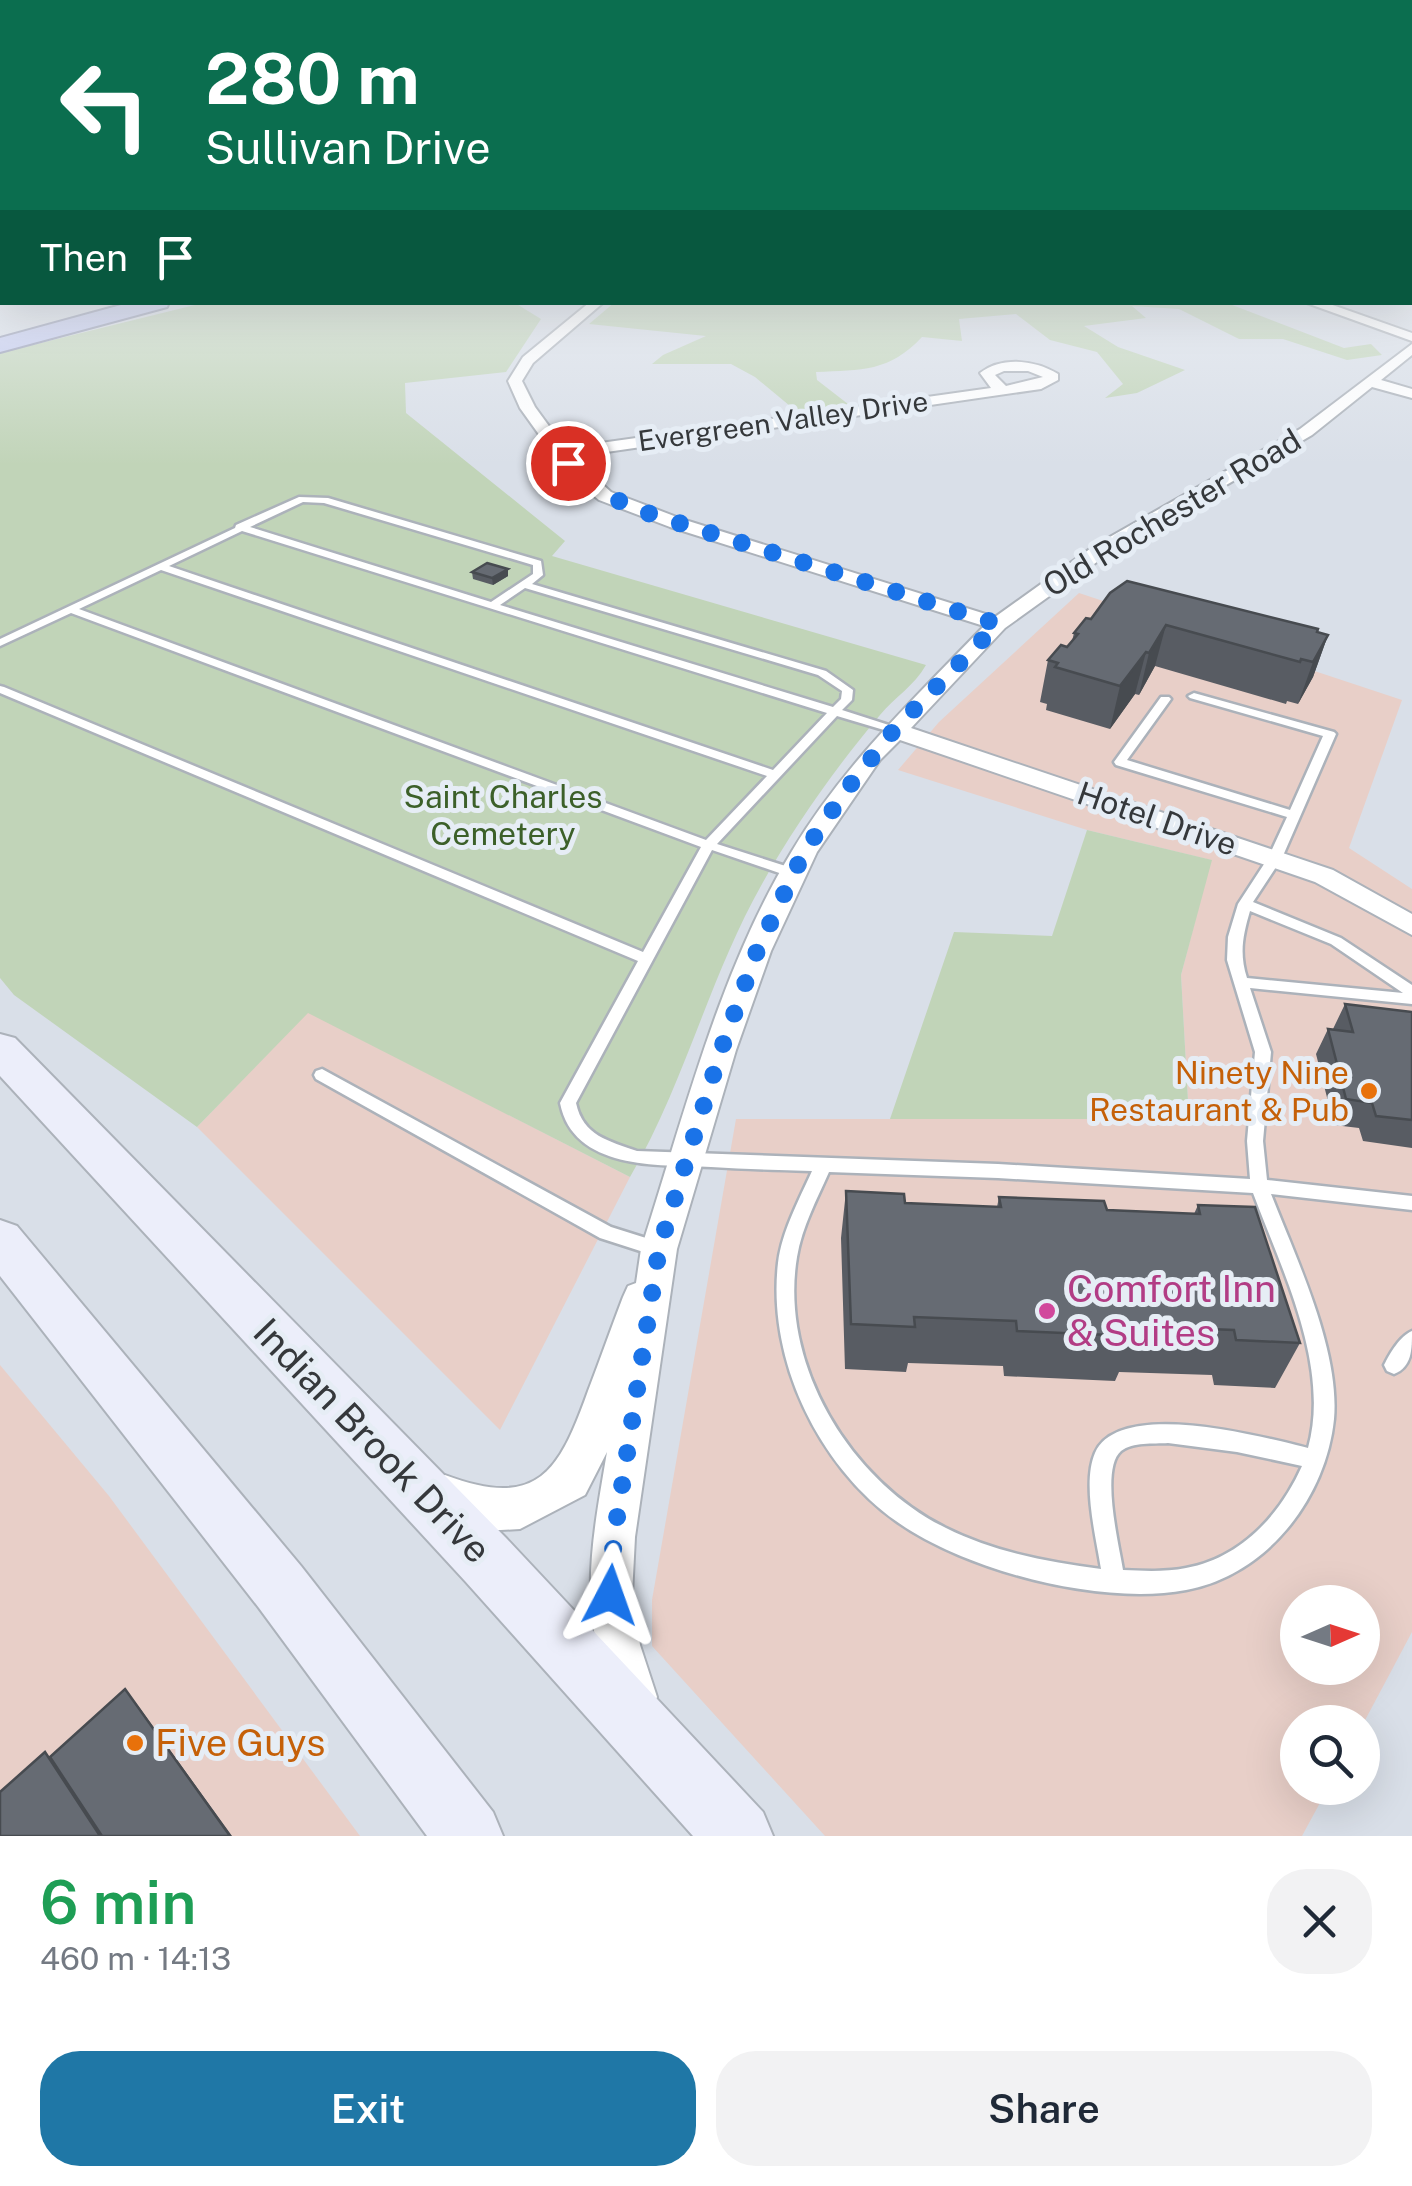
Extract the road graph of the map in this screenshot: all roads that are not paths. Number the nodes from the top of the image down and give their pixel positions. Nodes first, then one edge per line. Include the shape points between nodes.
1 (93, 305) edge
2 (142, 305) edge
3 (145, 305) edge
4 (594, 305) edge
5 (1319, 305) edge
6 (0, 326) edge
7 (0, 336) edge
8 (1412, 337) edge
9 (0, 345) edge
10 (1412, 348) edge
11 (1369, 381) junction
12 (1002, 390) dead end
13 (1412, 394) edge
14 (563, 453) junction
15 (239, 527) junction
16 (159, 566) junction
17 (526, 585) junction
18 (492, 606) junction
19 (70, 609) junction
20 (998, 624) junction
21 (0, 642) edge
22 (0, 689) edge
23 (1194, 696) dead end
24 (1166, 699) dead end
25 (834, 712) junction
26 (894, 730) junction
27 (774, 775) junction
28 (1291, 814) junction
29 (708, 845) junction
30 (1275, 858) junction
31 (793, 873) junction
32 (1245, 904) junction
33 (1412, 926) edge
34 (645, 958) junction
35 (1241, 982) junction
36 (1412, 996) edge
37 (0, 1049) edge
38 (322, 1076) dead end
39 (684, 1162) junction
40 (824, 1164) junction
41 (1259, 1186) junction
42 (1412, 1203) edge
43 (0, 1240) edge
44 (659, 1249) junction
45 (1412, 1340) edge
46 (1394, 1365) dead end
47 (1316, 1460) junction
48 (408, 1481) junction
49 (1113, 1580) junction
50 (649, 1741) junction
51 (469, 1836) edge
52 (740, 1836) edge

1 - 6 highway
2 - 7 highway
3 - 9 highway
4 - 14 street via 528,360 515,381
5 - 8 street
10 - 11 street, Old Rochester Road
11 - 13 street
11 - 20 street, Old Rochester Road via 1306,432 1102,550
12 - 14 street, Evergreen Valley Drive
14 - 20 street via 592,488 638,510
15 - 16 lane
15 - 17 lane via 289,503 325,500 538,563 538,576
15 - 18 lane
16 - 19 lane
16 - 27 lane
17 - 18 lane
17 - 25 lane via 822,673 848,690
18 - 25 lane
19 - 21 lane
19 - 29 lane
20 - 26 street, Old Rochester Road
22 - 34 lane
23 - 28 lane via 1330,734
24 - 28 lane via 1120,762
25 - 26 lane
25 - 27 lane
26 - 30 street, Hotel Drive
26 - 31 street, Old Rochester Road
27 - 29 lane
28 - 30 lane
29 - 31 lane
29 - 34 lane
30 - 32 lane
30 - 33 street, Hotel Drive via 1354,890
31 - 39 street, Old Rochester Road via 757,951
32 - 35 lane via 1235,948
32 - 36 lane via 1336,941
34 - 39 lane via 568,1103 570,1120 582,1136 636,1158
35 - 36 lane
35 - 41 lane via 1263,1052 1254,1141
37 - 48 main road, Indian Brook Drive
38 - 44 lane via 606,1233
39 - 40 lane
39 - 44 street, Old Rochester Road
40 - 41 lane
40 - 49 lane via 788,1262 786,1309 794,1359 822,1421 870,1486 934,1534 1001,1559
41 - 42 lane
41 - 47 lane via 1321,1372 1324,1414
43 - 51 main road
44 - 48 street via 586,1454 570,1481 520,1508 482,1510
44 - 50 street, Old Rochester Road via 610,1595 617,1645
45 - 46 lane
47 - 49 lane via 1294,1505 1260,1544 1229,1563 1213,1572 1143,1583
47 - 49 lane via 1211,1438 1140,1433 1117,1439 1104,1454 1102,1481
48 - 50 main road, Indian Brook Drive
50 - 52 main road, Indian Brook Drive

